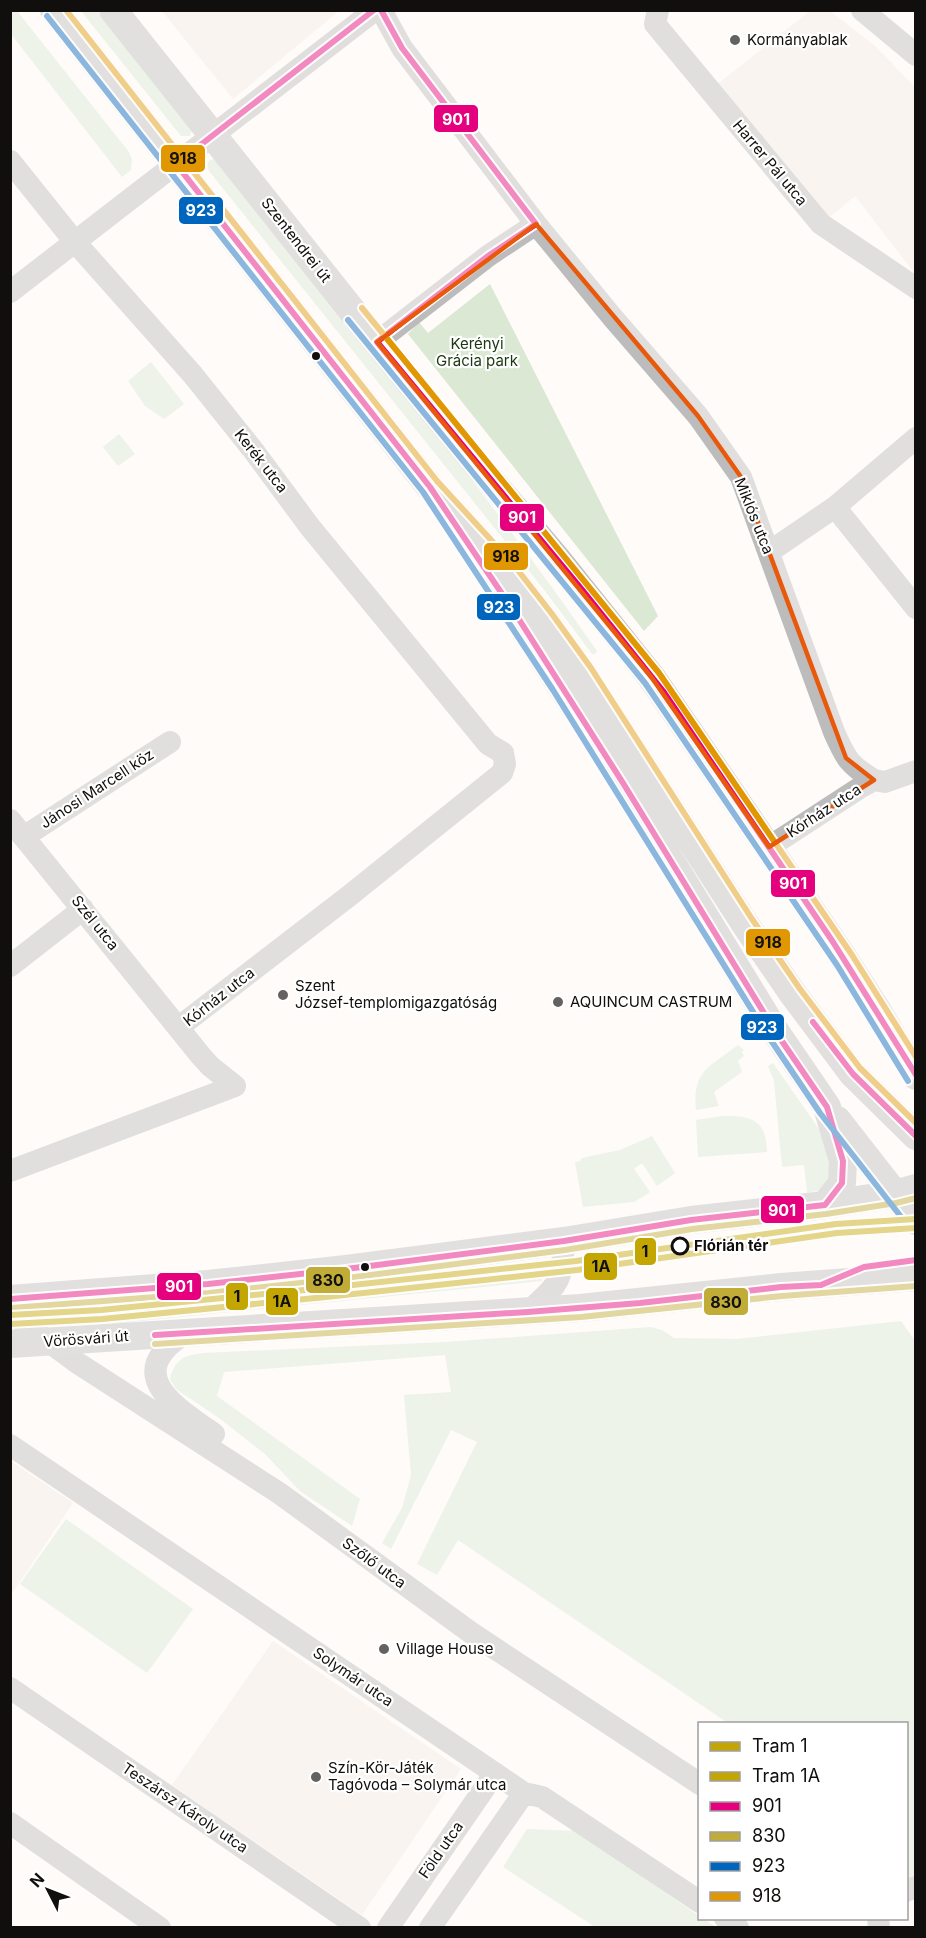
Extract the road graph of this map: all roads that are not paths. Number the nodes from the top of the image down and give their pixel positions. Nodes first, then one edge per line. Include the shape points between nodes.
1 (54, 10) edge
2 (113, 10) edge
3 (375, 10) edge
4 (381, 10) edge
5 (658, 10) edge
6 (862, 10) edge
7 (915, 55) edge
8 (213, 135) junction
9 (10, 161) edge
10 (176, 164) junction
11 (536, 224) junction
12 (75, 242) junction
13 (915, 288) edge
14 (10, 292) edge
15 (377, 342) junction
16 (915, 438) edge
17 (430, 487) junction
18 (835, 507) junction
19 (769, 552) junction
20 (915, 608) edge
21 (170, 742) dead end
22 (505, 764) joint
23 (915, 771) edge
24 (874, 780) junction
25 (18, 828) edge
26 (783, 837) junction
27 (83, 909) junction
28 (10, 966) edge
29 (179, 1027) junction
30 (915, 1076) edge
31 (827, 1107) junction
32 (915, 1136) edge
33 (10, 1171) edge
34 (905, 1191) edge
35 (825, 1205) junction
36 (915, 1221) edge
37 (564, 1241) junction
38 (915, 1260) edge
39 (915, 1277) edge
40 (821, 1285) junction
41 (915, 1296) edge
42 (12, 1300) edge
43 (528, 1312) junction
44 (186, 1333) junction
45 (50, 1341) junction
46 (10, 1344) edge
47 (10, 1445) edge
48 (246, 1471) junction
49 (10, 1688) edge
50 (495, 1773) junction
51 (698, 1783) edge
52 (524, 1793) junction
53 (14, 1833) edge
54 (698, 1901) edge
55 (441, 1924) edge
56 (160, 1928) edge
57 (360, 1928) edge
58 (388, 1928) edge

1 - 10 main road
2 - 8 main road, Szentendrei út
3 - 8 street
4 - 11 street, Miklós utca via 402,48
5 - 13 street, Harrer Pál utca via 655,24 821,225
6 - 7 street
8 - 10 street
8 - 15 main road, Szentendrei út
9 - 12 street, Kerék utca
10 - 12 street
10 - 17 main road
11 - 15 street
11 - 19 street, Miklós utca via 698,416 741,477
12 - 14 street
12 - 22 street, Kerék utca via 193,375 310,527 488,744 503,753
15 - 26 main road, Szentendrei út
16 - 18 street
17 - 31 main road via 513,610 775,1031
17 - 32 main road via 506,570 583,673 793,994 853,1074
18 - 19 street
18 - 20 street
19 - 24 street, Miklós utca via 834,732 846,758
21 - 25 street, Jánosi Marcell köz
22 - 29 street, Kórház utca via 493,781
23 - 24 street, Kórház utca via 885,782
24 - 26 street, Kórház utca
25 - 27 street, Szél utca
26 - 30 main road, Szentendrei út
27 - 28 street
27 - 29 street, Szél utca
29 - 33 street, Kórház utca via 210,1066 235,1086
31 - 34 main road
31 - 35 main road via 843,1161 842,1183
34 - 35 main road
34 - 36 main road
35 - 37 main road via 691,1220
37 - 42 main road via 231,1282
37 - 43 street via 558,1282
38 - 40 main road via 864,1267
39 - 40 main road, Vörösvári út
40 - 41 main road via 857,1296
40 - 43 main road, Vörösvári út
42 - 45 street, Szőlő utca
43 - 44 main road, Vörösvári út
44 - 45 main road, Vörösvári út
44 - 48 street via 168,1346 162,1356 157,1369 159,1388 171,1402 228,1444
45 - 46 main road, Vörösvári út
45 - 48 street, Szőlő utca via 76,1362
47 - 50 street, Solymár utca
48 - 51 street, Szőlő utca via 470,1632
49 - 57 street, Teszársz Károly utca
50 - 52 street, Solymár utca
50 - 58 street, Föld utca
52 - 54 street, Solymár utca via 542,1797
52 - 55 street
53 - 56 street

